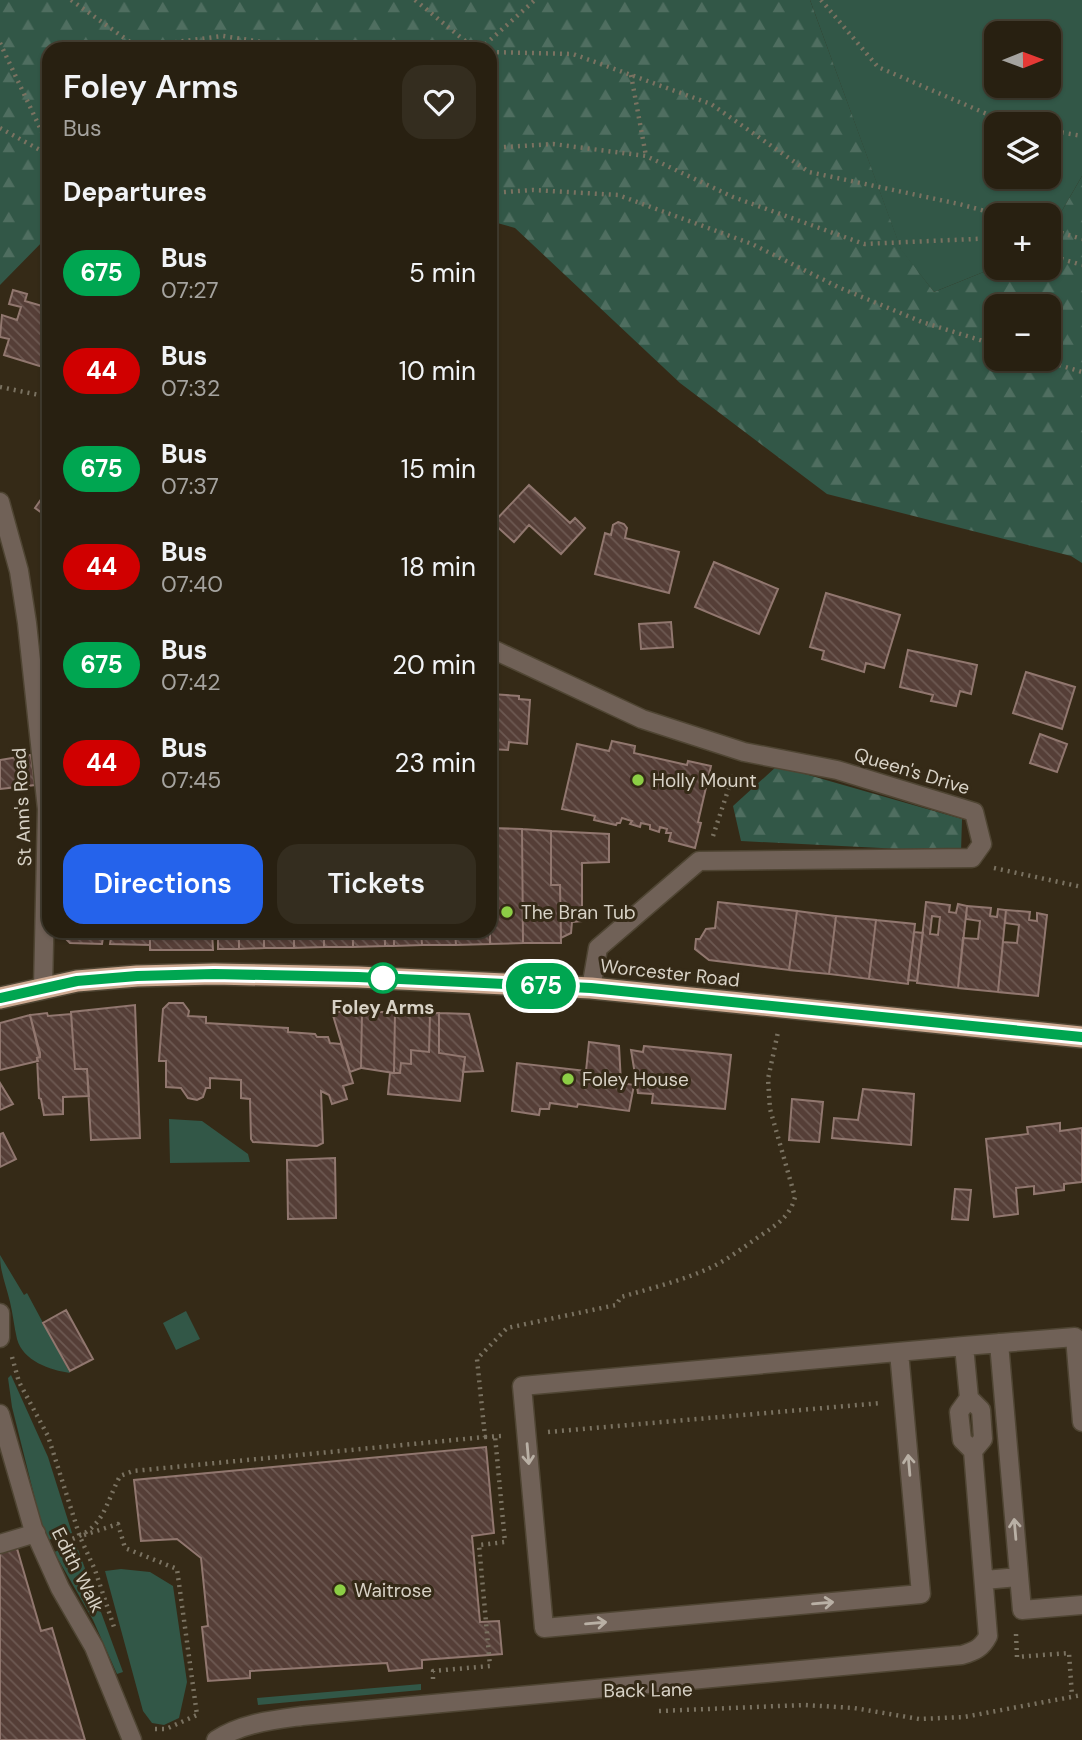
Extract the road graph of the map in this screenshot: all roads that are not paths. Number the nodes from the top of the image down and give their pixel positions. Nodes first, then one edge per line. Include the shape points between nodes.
1 (0, 502) edge
2 (497, 651) edge
3 (42, 762) edge
4 (44, 938) edge
5 (43, 988) junction
6 (591, 988) junction
7 (0, 999) edge
8 (1082, 1037) edge
9 (1, 1314) edge
10 (0, 1338) edge
11 (999, 1343) junction
12 (964, 1346) junction
13 (899, 1352) junction
14 (0, 1414) edge
15 (1082, 1422) edge
16 (39, 1540) junction
17 (0, 1544) edge
18 (1019, 1577) junction
19 (985, 1580) junction
20 (1082, 1605) edge
21 (132, 1740) edge
22 (216, 1740) edge

1 - 3 street, St Ann's Road via 19,571
2 - 6 street, Queen's Drive via 642,719 744,752 837,770 974,812 982,844 972,859 699,861 598,948
4 - 5 street, St Ann's Road
5 - 6 highway, Worcester Road via 137,976 214,974
5 - 7 highway, Worcester Road
6 - 8 highway, Worcester Road
9 - 10 street
11 - 12 street
11 - 15 street via 1075,1337
18 -> 11 street
12 - 13 street
12 - 19 street via 969,1398 959,1412 962,1440 973,1451
13 -> 13 street via 522,1386 544,1628 921,1594
14 - 16 street, Edith Walk via 14,1490
16 - 17 street
16 - 21 street, Edith Walk via 94,1647
18 - 19 street
18 - 20 street via 1022,1610
19 - 22 street via 988,1636 984,1645 962,1655 263,1721

